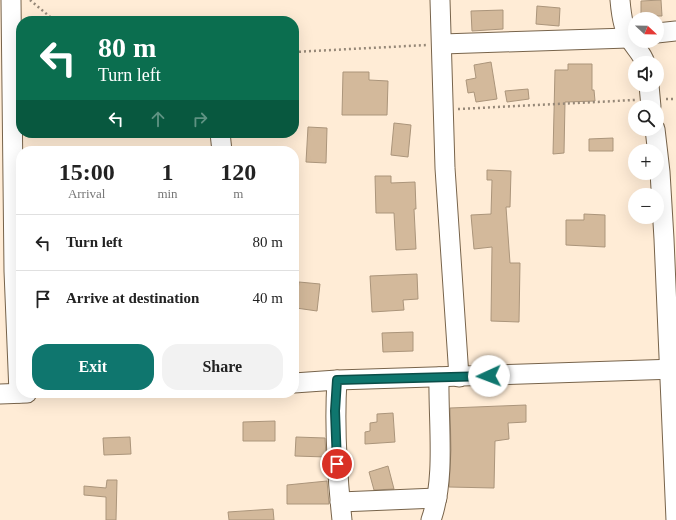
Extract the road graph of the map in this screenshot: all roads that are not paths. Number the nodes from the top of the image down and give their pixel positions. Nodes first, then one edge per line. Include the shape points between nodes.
1 (11, 0) edge
2 (440, 0) edge
3 (620, 0) edge
4 (628, 25) edge
5 (676, 31) edge
6 (664, 32) edge
7 (628, 37) edge
8 (442, 44) junction
9 (11, 71) edge
10 (656, 136) edge
11 (16, 298) edge
12 (673, 369) edge
13 (439, 377) junction
14 (459, 377) junction
15 (337, 380) junction
16 (299, 383) edge
17 (16, 393) edge
18 (0, 394) edge
19 (437, 498) junction
20 (341, 511) edge
21 (431, 520) edge
22 (676, 520) edge

1 - 9 street
2 - 8 street
3 - 4 street
5 - 6 street
7 - 8 street
8 - 14 street via 449,247
9 - 11 street
10 - 12 street
12 - 14 street
12 - 22 street via 673,478
13 - 14 street
13 - 15 street
13 - 19 street
15 - 16 street
15 - 20 street via 336,445
17 - 18 street
19 - 20 street
19 - 21 street

